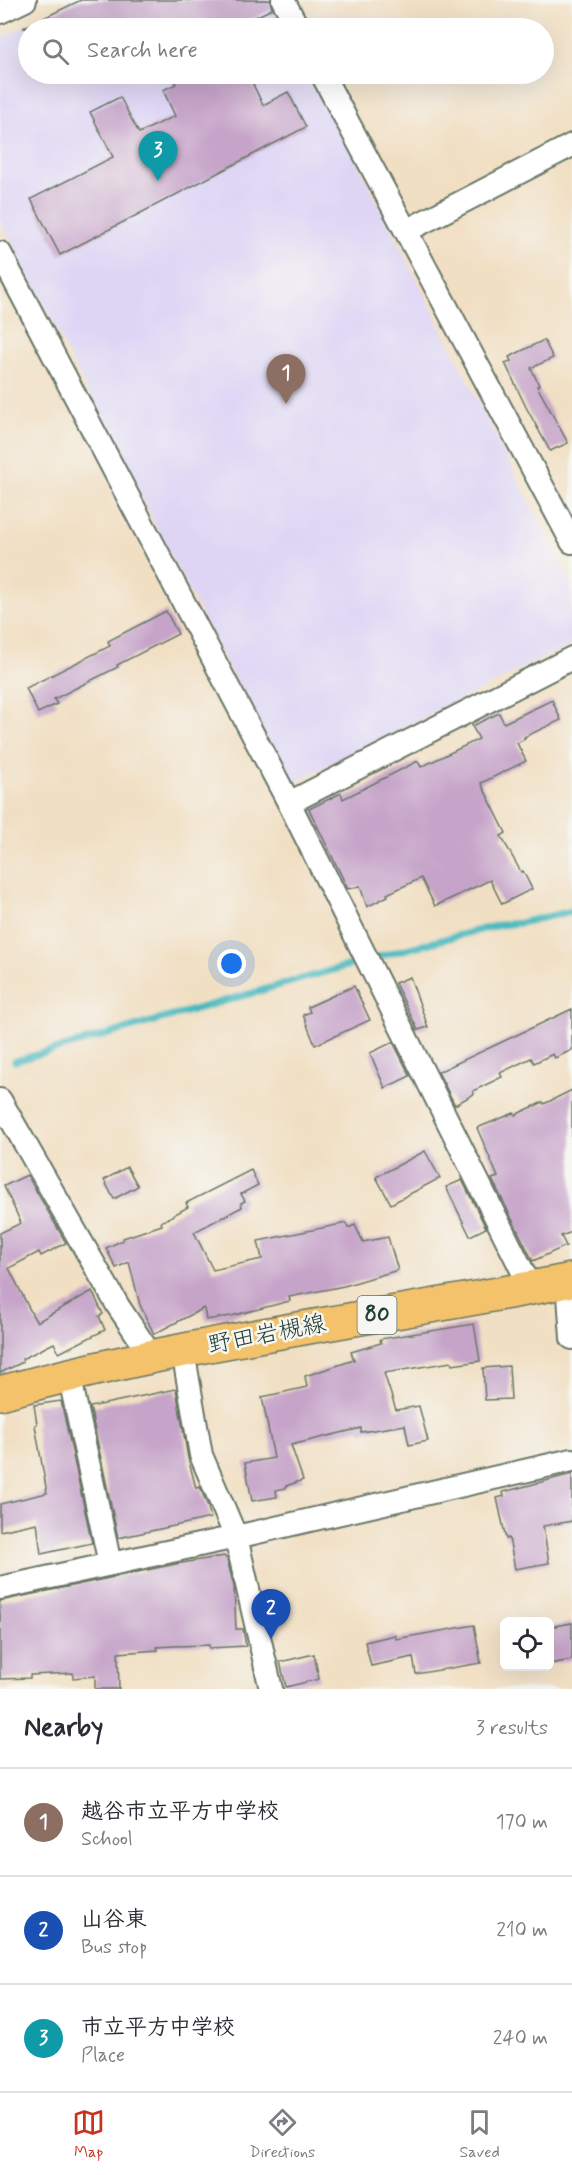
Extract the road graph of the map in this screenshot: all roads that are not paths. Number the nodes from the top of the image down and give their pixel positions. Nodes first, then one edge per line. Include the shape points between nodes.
1 (25, 0) edge
2 (283, 0) edge
3 (0, 12) edge
4 (293, 18) edge
5 (327, 84) edge
6 (572, 145) edge
7 (406, 231) junction
8 (0, 253) edge
9 (572, 542) edge
10 (572, 658) edge
11 (289, 803) junction
12 (0, 1100) edge
13 (570, 1280) edge
14 (531, 1288) junction
15 (572, 1338) edge
16 (167, 1354) junction
17 (69, 1374) junction
18 (0, 1393) edge
19 (572, 1460) edge
20 (236, 1537) junction
21 (110, 1564) junction
22 (0, 1588) edge
23 (271, 1689) edge

1 - 3 street
2 - 4 street
5 - 7 street
6 - 7 street
7 - 9 street
8 - 11 street
10 - 11 street
11 - 14 street
12 - 16 street via 118,1306
13 - 14 main road, 野田岩槻線 / 80
13 - 15 street
14 - 16 main road, 野田岩槻線 / 80
16 - 17 main road, 野田岩槻線 / 80
16 - 20 street via 201,1455
17 - 18 main road, 野田岩槻線 / 80
17 - 21 street
19 - 20 street
20 - 21 street
20 - 23 street
21 - 22 street

